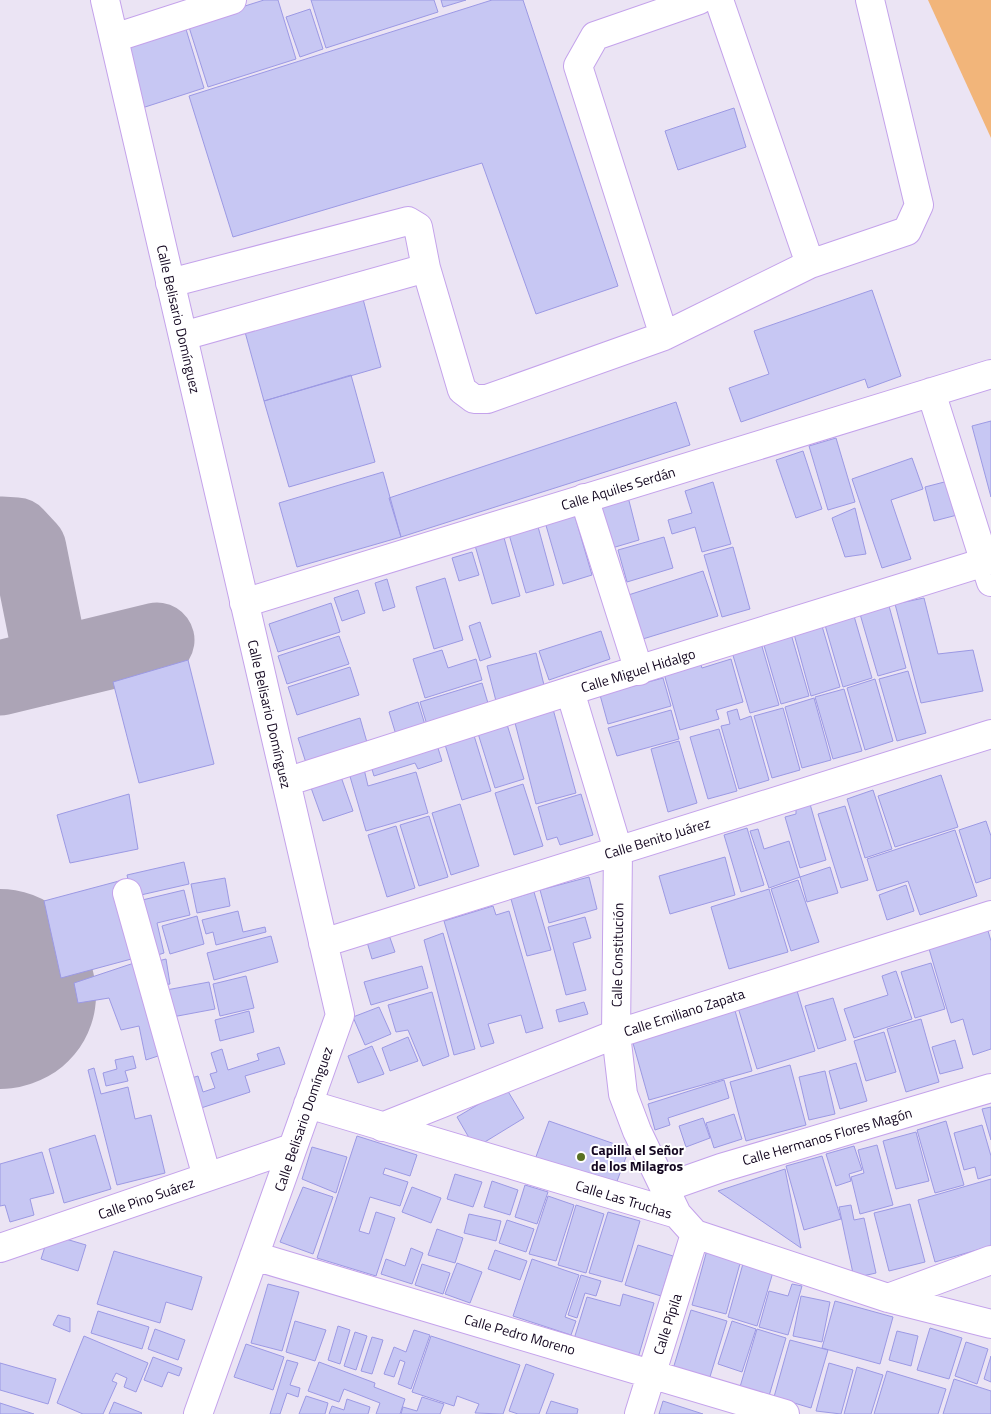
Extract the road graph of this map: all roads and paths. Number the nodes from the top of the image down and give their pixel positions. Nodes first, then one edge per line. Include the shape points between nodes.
1 (105, 0) edge
2 (229, 0) edge
3 (699, 0) edge
4 (719, 0) edge
5 (870, 0) edge
6 (114, 38) junction
7 (810, 264) junction
8 (426, 268) junction
9 (170, 283) junction
10 (183, 336) junction
11 (664, 336) junction
12 (991, 374) edge
13 (931, 392) junction
14 (584, 498) junction
15 (989, 568) edge
16 (244, 603) junction
17 (639, 671) junction
18 (570, 691) junction
19 (991, 734) edge
20 (286, 782) junction
21 (618, 850) junction
22 (128, 894) dead end
23 (991, 915) edge
24 (323, 943) junction
25 (616, 1034) junction
26 (991, 1088) edge
27 (308, 1104) junction
28 (382, 1127) junction
29 (292, 1148) junction
30 (207, 1177) junction
31 (664, 1188) junction
32 (677, 1214) junction
33 (696, 1234) junction
34 (0, 1248) edge
35 (254, 1256) junction
36 (991, 1260) edge
37 (888, 1298) junction
38 (991, 1324) edge
39 (652, 1373) junction
40 (198, 1414) edge
41 (639, 1414) edge
42 (785, 1414) edge

1 - 6 street, Calle Belisario Domínguez
2 - 6 street
3 - 11 street via 594,36 578,66
4 - 7 street
5 - 7 street via 919,205 907,232
6 - 9 street, Calle Belisario Domínguez
7 - 11 street
8 - 9 street via 418,227 408,221
8 - 10 street
8 - 11 street via 462,390 474,399 487,399
9 - 10 street, Calle Belisario Domínguez
10 - 16 street, Calle Belisario Domínguez
12 - 13 street, Calle Aquiles Serdán
13 - 14 street, Calle Aquiles Serdán
13 - 15 street
14 - 16 street, Calle Aquiles Serdán
14 - 17 street
15 - 17 street, Calle Miguel Hidalgo
16 - 20 street, Calle Belisario Domínguez
17 - 18 street, Calle Miguel Hidalgo
18 - 20 street, Calle Miguel Hidalgo
18 - 21 street, Calle Constitución
19 - 21 street, Calle Benito Juárez
20 - 24 street, Calle Belisario Domínguez
21 - 24 street, Calle Benito Juárez
21 - 25 street, Calle Constitución
22 - 30 street
23 - 25 street, Calle Emiliano Zapata
24 - 27 street, Calle Belisario Domínguez via 340,1015
25 - 28 street, Calle Emiliano Zapata
25 - 31 street, Calle Constitución via 623,1094
26 - 31 street, Calle Hermanos Flores Magón
27 - 28 street, Calle Las Truchas
27 - 29 street, Calle Belisario Domínguez
28 - 32 street, Calle Las Truchas
29 - 30 street, Calle Pino Suárez
29 - 35 street, Calle Belisario Domínguez
30 - 34 street, Calle Pino Suárez
31 - 32 street, Calle Constitución
32 - 33 street, Calle Las Truchas
33 - 37 street, Calle Las Truchas
33 - 39 street, Calle Pípila
35 - 39 street, Calle Pedro Moreno
35 - 40 street, Calle Belisario Domínguez
36 - 37 street
37 - 38 street, Calle Las Truchas
39 - 41 street, Calle Pípila
39 - 42 street, Calle Pedro Moreno

